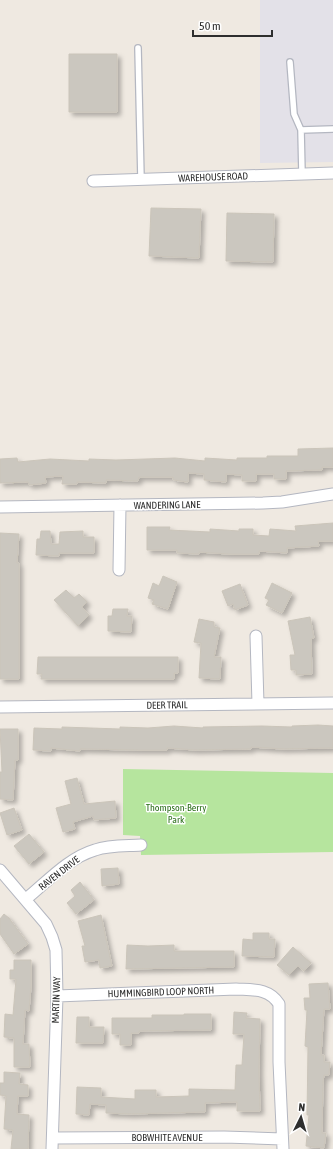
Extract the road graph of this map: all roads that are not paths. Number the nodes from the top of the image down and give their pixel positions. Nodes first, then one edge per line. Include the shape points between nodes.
1 (138, 48) dead end
2 (290, 62) dead end
3 (333, 129) edge
4 (301, 130) junction
5 (333, 172) edge
6 (302, 174) junction
7 (141, 179) junction
8 (92, 181) dead end
9 (333, 494) edge
10 (120, 505) junction
11 (0, 507) edge
12 (119, 570) dead end
13 (256, 636) dead end
14 (333, 703) edge
15 (258, 704) junction
16 (0, 707) edge
17 (141, 845) dead end
18 (0, 870) edge
19 (26, 899) junction
20 (57, 996) junction
21 (52, 1138) junction
22 (282, 1144) edge
23 (52, 1149) edge

1 - 7 lane
2 - 4 lane via 294,114
3 - 4 lane
4 - 6 lane
5 - 6 street, WAREHOUSE ROAD
6 - 7 street, WAREHOUSE ROAD
7 - 8 street, WAREHOUSE ROAD
9 - 10 street, WANDERING LANE via 282,502
10 - 11 street, WANDERING LANE
10 - 12 street
13 - 15 street
14 - 15 street, DEER TRAIL
15 - 16 street, DEER TRAIL
17 - 19 street, RAVEN DRIVE via 103,847 84,854
18 - 19 street, MARTIN WAY
19 - 20 street, MARTIN WAY via 46,924 52,937 57,964
20 - 21 street, MARTIN WAY
20 - 22 street, HUMMINGBIRD LOOP NORTH via 236,989 271,994 279,1004
21 - 22 street, BOBWHITE AVENUE via 224,1137
21 - 23 street, MARTIN WAY

